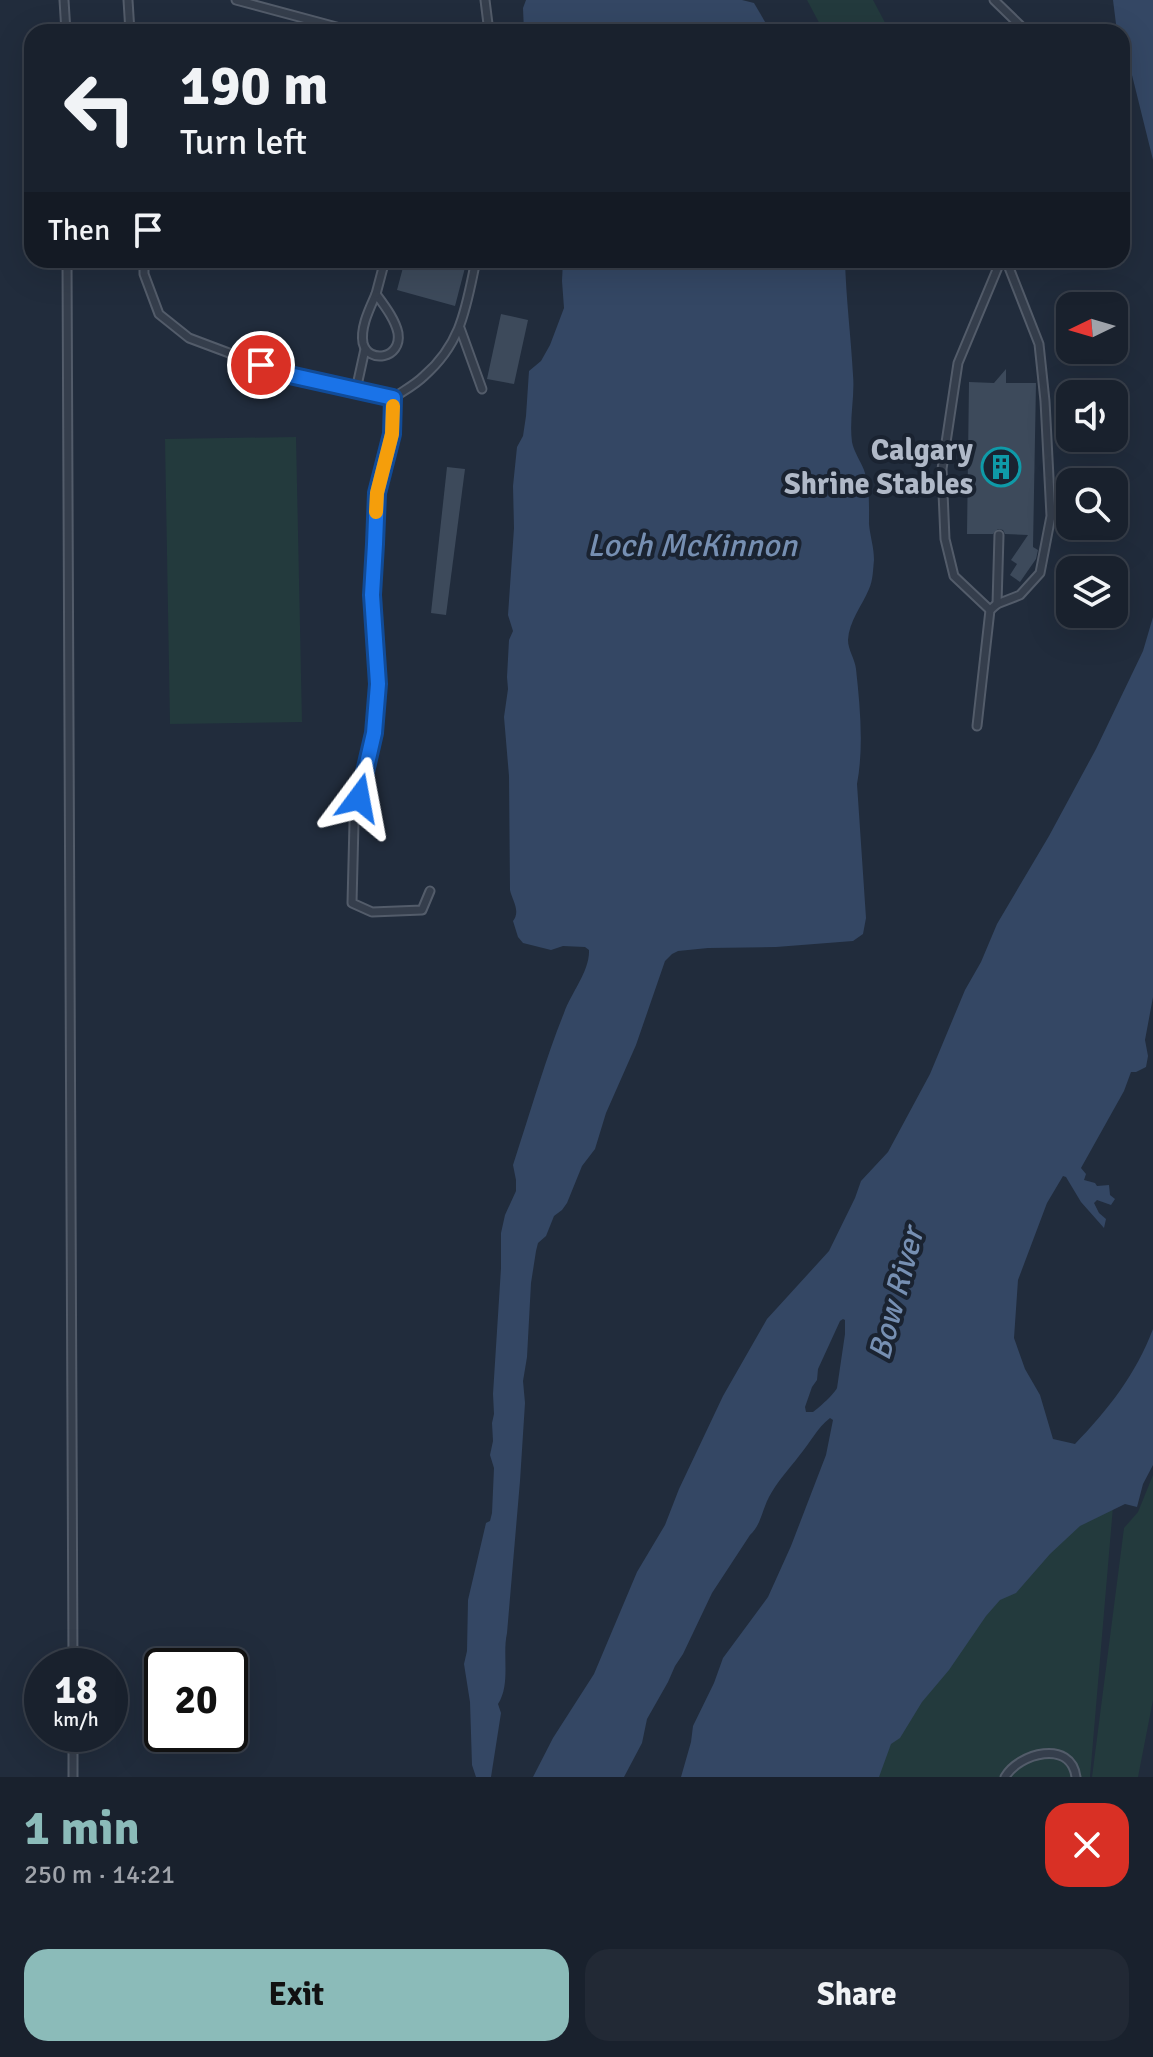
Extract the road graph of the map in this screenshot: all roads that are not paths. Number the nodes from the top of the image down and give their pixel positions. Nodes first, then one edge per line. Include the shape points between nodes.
1 (64, 0) edge
2 (128, 0) edge
3 (236, 0) edge
4 (485, 0) edge
5 (994, 0) edge
6 (66, 24) edge
7 (130, 24) edge
8 (325, 24) edge
9 (488, 24) edge
10 (1019, 24) edge
11 (67, 268) edge
12 (144, 268) edge
13 (383, 268) edge
14 (474, 268) edge
15 (1000, 268) edge
16 (1007, 268) edge
17 (376, 294) junction
18 (460, 328) junction
19 (365, 349) junction
20 (482, 389) dead end
21 (356, 390) junction
22 (393, 398) junction
23 (999, 535) dead end
24 (993, 607) junction
25 (977, 726) dead end
26 (430, 891) dead end
27 (73, 1648) edge
28 (73, 1752) edge
29 (73, 1777) edge
30 (1005, 1777) edge
31 (1076, 1777) edge

1 - 6 lane
2 - 7 lane
3 - 8 lane
4 - 9 lane
5 - 10 lane
11 - 27 lane
12 - 21 lane via 159,314 189,338 285,374
13 - 17 lane
14 - 18 lane
15 - 24 lane via 958,363 942,469 945,539 954,576
16 - 24 lane via 1039,344 1051,516 1040,573 1020,595
17 - 19 lane via 363,333
17 - 19 lane via 395,323 398,340 386,356
18 - 20 lane
18 - 22 lane via 423,377
19 - 21 lane
21 - 22 lane
22 - 26 lane via 392,434 377,493 372,595 378,684 374,733 354,823 352,903 372,912 422,910
23 - 24 lane
24 - 25 lane
28 - 29 lane
30 - 31 lane via 1021,1760 1056,1754 1071,1761

